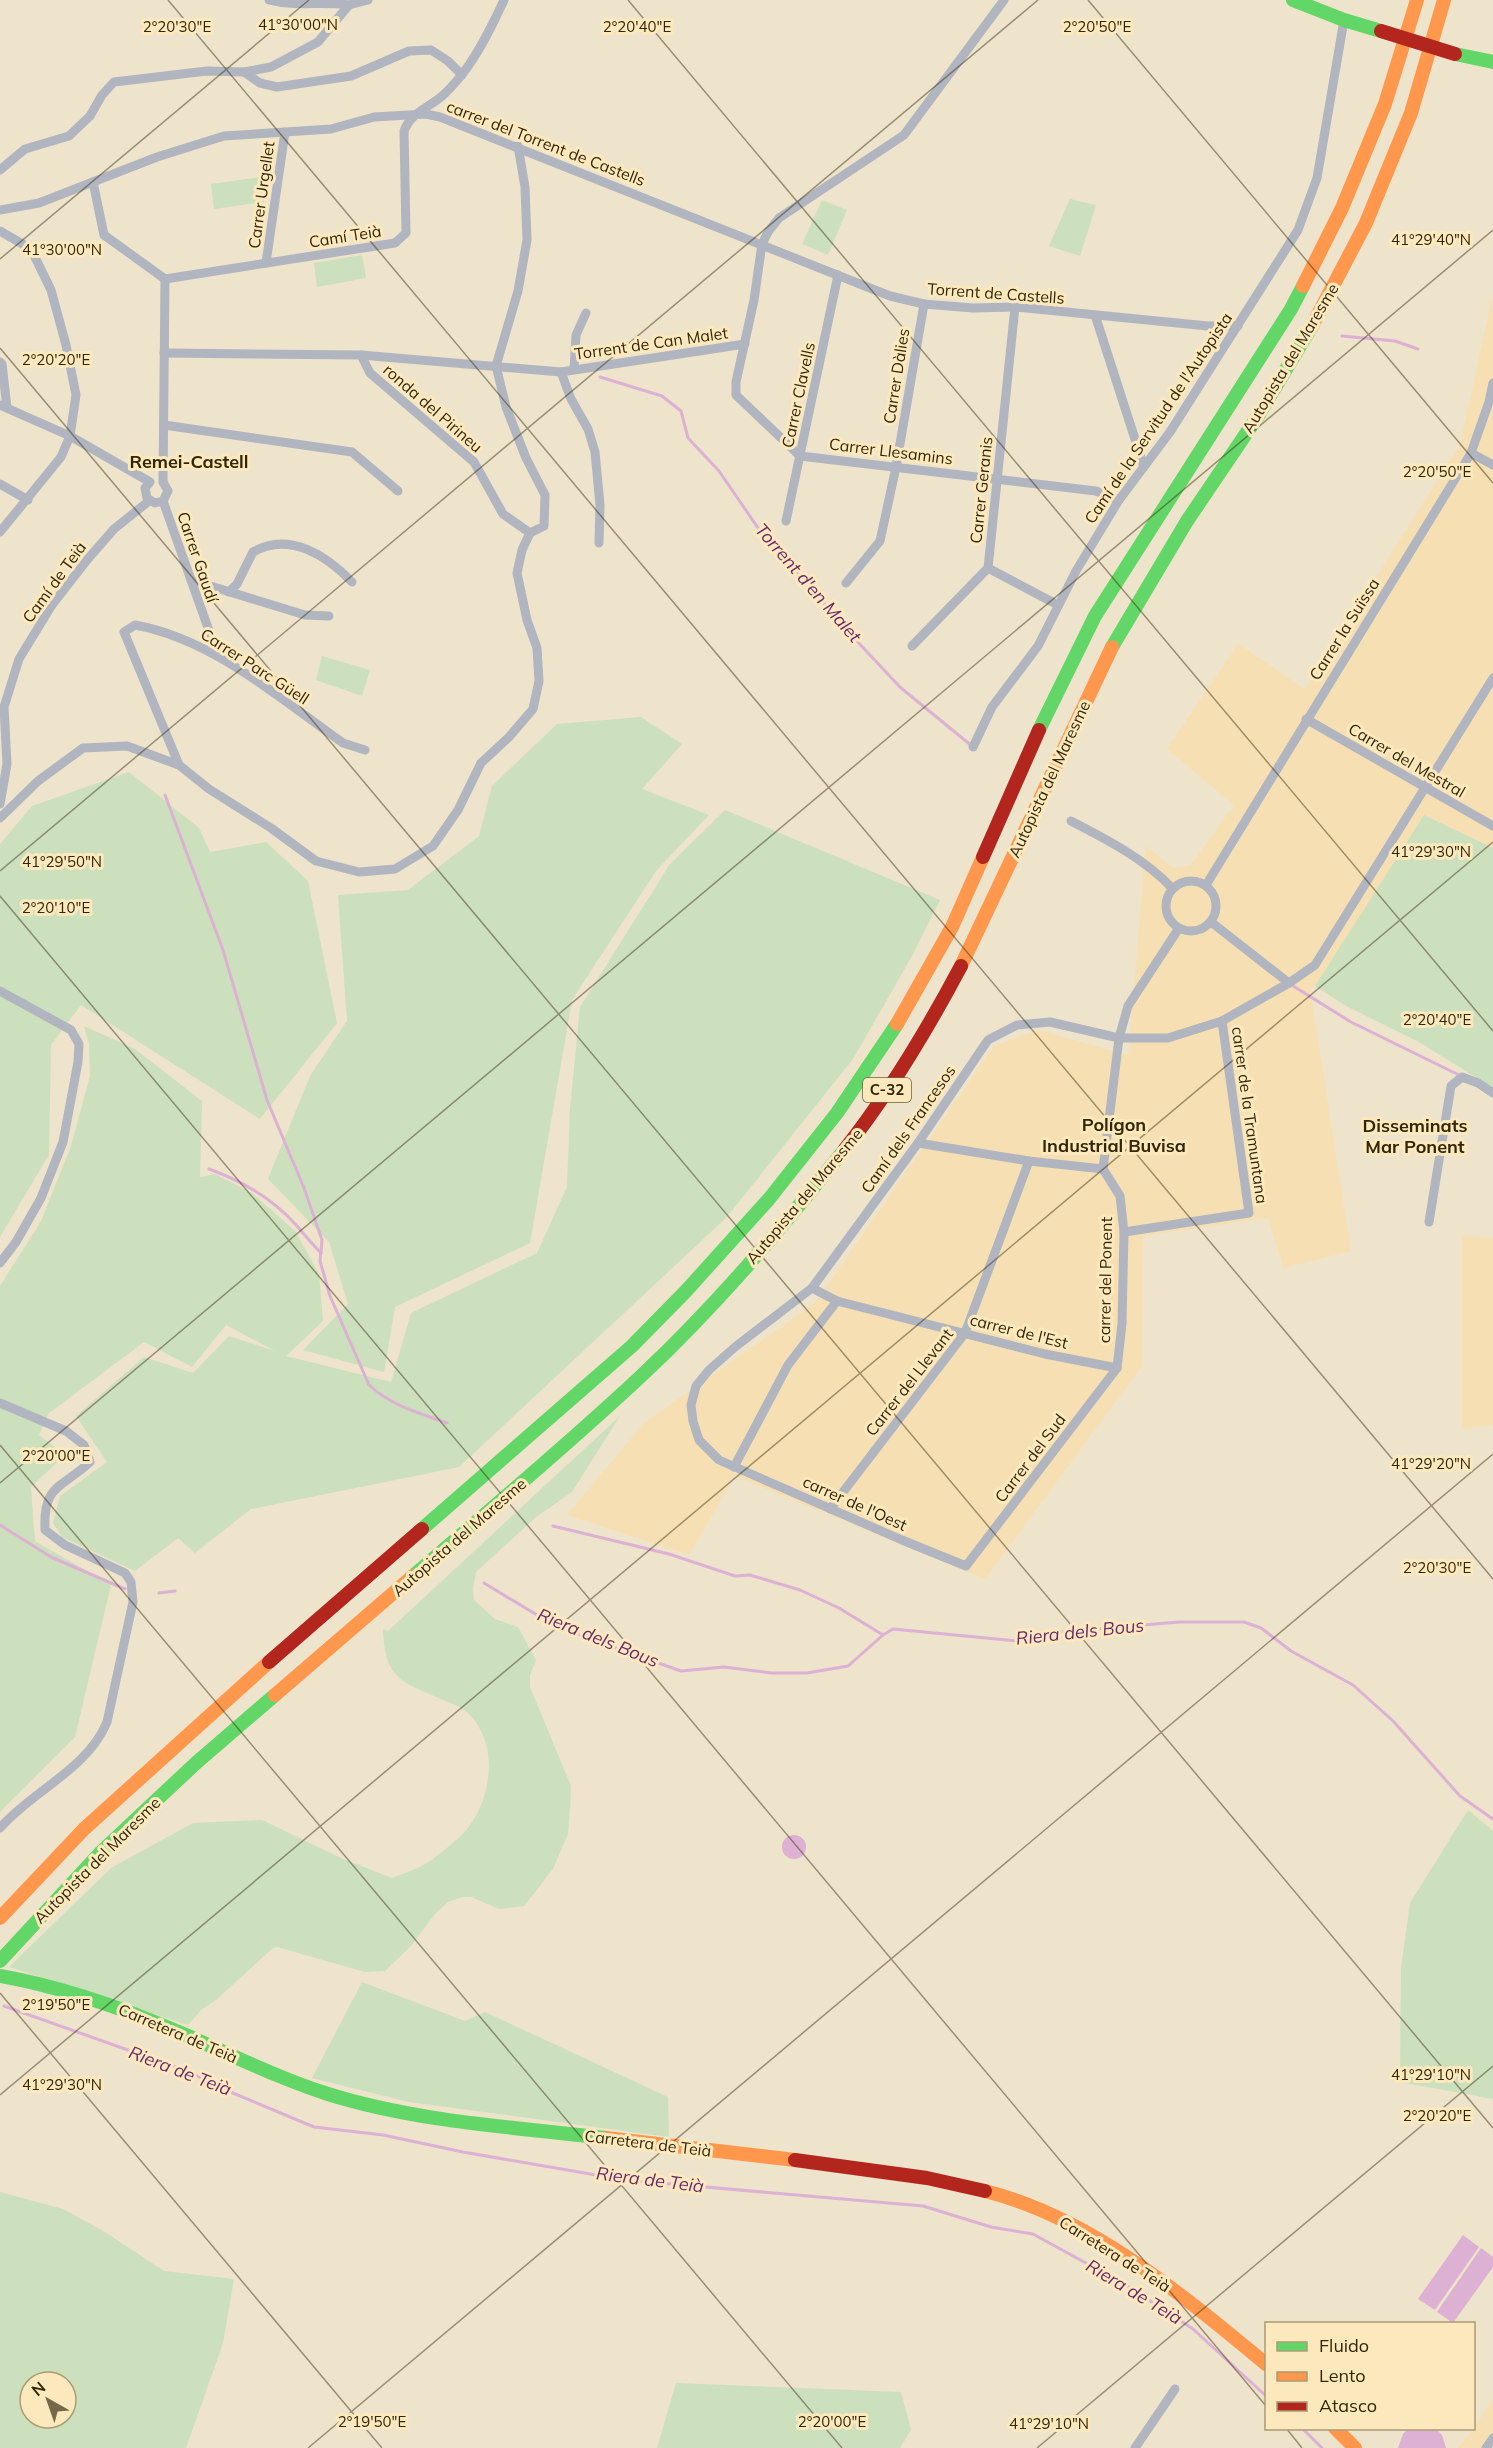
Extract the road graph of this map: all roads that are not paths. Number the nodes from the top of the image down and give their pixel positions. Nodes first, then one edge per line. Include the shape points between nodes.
1 (269, 0) edge
2 (368, 0) edge
3 (504, 0) edge
4 (1004, 0) edge
5 (1293, 0) edge
6 (1417, 0) edge
7 (1444, 0) edge
8 (349, 5) junction
9 (1344, 20) junction
10 (1493, 62) edge
11 (244, 72) junction
12 (462, 75) junction
13 (414, 115) junction
14 (285, 132) junction
15 (518, 146) junction
16 (0, 170) edge
17 (93, 182) junction
18 (0, 210) edge
19 (0, 231) edge
20 (762, 244) junction
21 (266, 263) junction
22 (838, 275) junction
23 (165, 279) junction
24 (924, 304) junction
25 (1016, 307) junction
26 (586, 313) dead end
27 (1095, 315) junction
28 (1238, 326) junction
29 (745, 344) junction
30 (164, 353) junction
31 (361, 355) junction
32 (1, 365) edge
33 (496, 366) junction
34 (574, 369) junction
35 (561, 372) junction
36 (1493, 383) edge
37 (3, 406) edge
38 (164, 425) junction
39 (70, 436) junction
40 (1471, 453) junction
41 (800, 456) junction
42 (1493, 465) edge
43 (896, 467) junction
44 (1144, 467) junction
45 (996, 479) junction
46 (0, 484) edge
47 (398, 491) dead end
48 (28, 500) junction
49 (1119, 500) junction
50 (150, 501) junction
51 (163, 501) junction
52 (786, 521) dead end
53 (0, 532) edge
54 (530, 533) junction
55 (599, 543) dead end
56 (988, 568) junction
57 (191, 580) junction
58 (352, 582) dead end
59 (846, 583) dead end
60 (229, 592) junction
61 (1058, 605) junction
62 (329, 616) dead end
63 (912, 646) dead end
64 (218, 656) junction
65 (1493, 678) edge
66 (1306, 719) junction
67 (973, 747) dead end
68 (365, 750) dead end
69 (179, 765) junction
70 (1424, 788) junction
71 (0, 804) edge
72 (0, 818) edge
73 (1071, 821) dead end
74 (1493, 826) edge
75 (1206, 885) junction
76 (1172, 888) junction
77 (1211, 922) junction
78 (1179, 928) junction
79 (1289, 982) junction
80 (0, 991) edge
81 (1222, 1021) junction
82 (1119, 1038) junction
83 (1493, 1093) edge
84 (918, 1143) junction
85 (1029, 1161) junction
86 (1103, 1169) junction
87 (1429, 1222) dead end
88 (1124, 1232) junction
89 (0, 1263) edge
90 (812, 1288) junction
91 (837, 1301) junction
92 (965, 1333) junction
93 (1117, 1368) junction
94 (0, 1403) edge
95 (734, 1467) junction
96 (830, 1509) junction
97 (966, 1566) joint
98 (0, 1828) edge
99 (0, 1918) edge
100 (0, 1961) edge
101 (0, 1976) edge
102 (1265, 2363) edge
103 (1175, 2389) dead end
104 (1337, 2430) edge
105 (1493, 2439) edge
106 (1135, 2448) edge
107 (1355, 2448) edge
108 (1486, 2448) edge

1 - 8 street
2 - 8 street
3 - 12 street
4 - 20 street via 904,135 779,218
5 - 9 main road
6 - 99 main road, Autopista del Maresme / C-32 via 1380,114 1342,208 1291,309 1095,616 1041,726 952,927 892,1033 837,1113 769,1199 632,1346 213,1710 84,1829
7 - 100 main road, Autopista del Maresme / C-32 via 1411,113 1366,223 1313,325 1120,630 974,941 928,1028 864,1125 792,1215 639,1378 196,1763 101,1852
8 - 11 street via 318,42 271,67
9 - 10 main road, bridge
9 - 28 street, Camí de la Servitud de l'Autopista via 1313,189 1299,230
11 - 12 street via 260,83 278,87 351,76 409,51 431,50
11 - 16 street via 207,70 114,82 90,116 69,136 25,149
12 - 13 street via 438,99
13 - 14 street, carrer del Torrent de Castells via 374,117 331,129
13 - 15 street, carrer del Torrent de Castells via 440,117
13 - 21 street, Camí Teià via 404,131 406,233 402,239
14 - 17 street, carrer del Torrent de Castells via 224,136
14 - 21 street, Carrer Urgellet
15 - 20 street, carrer del Torrent de Castells
15 - 33 street via 527,240 518,291
17 - 18 street, carrer del Torrent de Castells via 39,203
17 - 23 street via 104,234
19 - 39 street via 31,249 51,290 76,395
20 - 22 street, Torrent de Castells
20 - 29 street
21 - 23 street, Camí Teià
22 - 24 street, Torrent de Castells via 890,296
22 - 41 street, Carrer Clavells
23 - 30 street
24 - 25 street, Torrent de Castells
24 - 43 street, Carrer Dàlies
25 - 27 street, Torrent de Castells
25 - 45 street, Carrer Geranis
26 - 34 street via 576,335
27 - 28 street, Torrent de Castells
27 - 44 street
28 - 44 street, Camí de la Servitud de l'Autopista
29 - 34 street, Torrent de Can Malet
29 - 41 street via 736,395
30 - 31 street, ronda del Pirineu
30 - 38 street
31 - 33 street, ronda del Pirineu
31 - 54 street, ronda del Pirineu via 370,373 474,462 503,514
32 - 37 street
33 - 35 street, ronda del Pirineu
33 - 54 street via 506,408 545,495 544,526
34 - 35 street, Torrent de Can Malet
35 - 55 street via 595,452
36 - 40 street, Carrer la Suïssa
37 - 39 street
38 - 47 street via 352,452
38 - 51 street, Carrer Gaudí via 163,482 168,491
39 - 48 street via 61,457
39 - 50 street via 150,482 145,492
40 - 42 street
40 - 66 street, Carrer la Suïssa
41 - 43 street, Carrer Llesamins
41 - 52 street, Carrer Clavells
43 - 45 street, Carrer Llesamins
43 - 59 street, Carrer Dàlies via 880,541
44 - 49 street, Camí de la Servitud de l'Autopista
45 - 49 street, Carrer Llesamins via 1096,491
45 - 56 street, Carrer Geranis
46 - 48 street
48 - 53 street
49 - 61 street, Camí de la Servitud de l'Autopista
50 - 51 street
50 - 71 street, Camí de Teià via 114,529 87,560 52,605 19,659 4,707 7,764
51 - 57 street, Carrer Gaudí
54 - 69 street via 517,573 537,648 539,681 533,709 481,763 458,810 433,846 395,869 359,872 316,861
56 - 61 street
56 - 63 street, Carrer Geranis
57 - 60 street
57 - 64 street, Carrer Gaudí
58 - 60 street via 334,562 320,555 298,546 275,545 253,552
60 - 62 street via 305,615
61 - 67 street, Camí de la Servitud de l'Autopista via 1038,646 992,707
64 - 68 street, Carrer Parc Güell via 343,742
64 - 69 street, Carrer Parc Güell via 162,630 135,625 124,632
65 - 70 street, Camí dels Francesos
66 - 70 street, Carrer del Mestral
66 - 75 street, Carrer la Suïssa
69 - 72 street via 127,746 83,748 38,781
70 - 74 street, Carrer del Mestral
70 - 79 street, Camí dels Francesos via 1315,965
73 - 76 street via 1099,834
75 - 76 street via 1188,880
75 - 77 street via 1217,906
76 - 78 street via 1166,910 1170,921
77 - 78 street via 1196,931
77 - 79 street
78 - 82 street via 1128,1006
79 - 81 street, Camí dels Francesos
80 - 89 street via 71,1030 79,1044 63,1142 41,1198
81 - 82 street, Camí dels Francesos via 1168,1038
81 - 88 street, carrer de la Tramuntana via 1248,1213
82 - 84 street, Camí dels Francesos via 1050,1022 1017,1024 988,1040
82 - 86 street
83 - 87 street via 1462,1077 1451,1086
84 - 85 street
84 - 90 street, Camí dels Francesos
85 - 86 street
85 - 92 street, Carrer del Llevant
86 - 88 street, carrer del Ponent via 1120,1196
88 - 93 street, carrer del Ponent
90 - 91 street, carrer de l'Est
90 - 95 street, Camí dels Francesos via 735,1347 696,1386 691,1405 699,1440 719,1460
91 - 92 street, carrer de l'Est
91 - 95 street via 788,1365
92 - 93 street, carrer de l'Est
92 - 96 street, Carrer del Llevant
93 - 97 street, Carrer del Sud
94 - 98 street via 66,1431 84,1445 90,1462 51,1494 44,1509 45,1530 65,1545 125,1573 131,1582 133,1602 100,1739 84,1758
95 - 96 street, carrer de l'Oest
96 - 97 street, carrer de l'Oest
101 - 102 main road, Carretera de Teià via 95,1999 310,2089 354,2102 425,2116 913,2174 986,2191 1054,2216 1117,2253 1198,2309
103 - 106 street
104 - 107 main road
105 - 108 street

